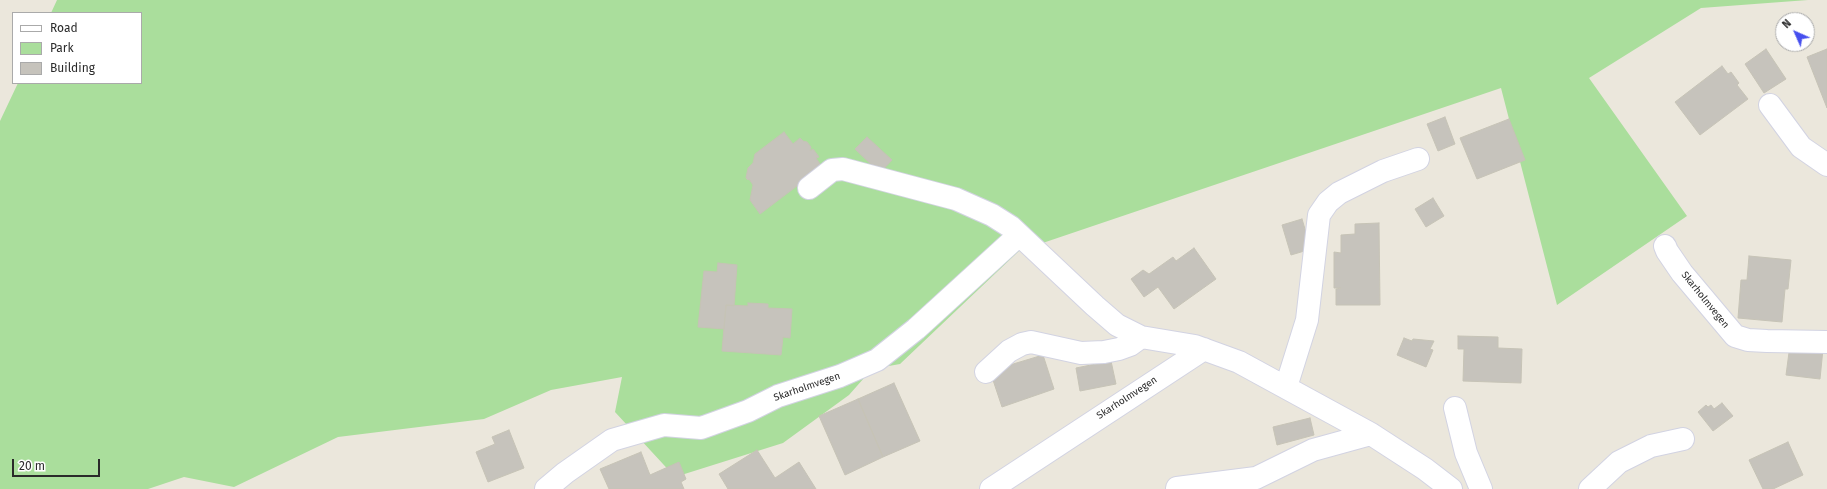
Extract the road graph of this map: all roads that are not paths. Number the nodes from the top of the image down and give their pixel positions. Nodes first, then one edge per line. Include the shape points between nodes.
1 (1770, 105) dead end
2 (1418, 159) dead end
3 (1827, 165) edge
4 (809, 188) dead end
5 (1019, 235) junction
6 (1665, 246) dead end
7 (1141, 337) junction
8 (1827, 342) edge
9 (1204, 349) junction
10 (986, 372) dead end
11 (1286, 388) junction
12 (1455, 408) dead end
13 (1371, 434) junction
14 (1682, 439) dead end
15 (1177, 488) edge
16 (546, 489) edge
17 (991, 489) edge
18 (1451, 489) edge
19 (1481, 489) edge
20 (1590, 489) edge

1 - 3 lane via 1801,147
2 - 11 lane via 1383,171 1339,193 1328,202 1319,215 1307,320
4 - 5 lane via 832,170 850,170 956,199 992,215
5 - 7 lane via 1100,311 1117,325
5 - 16 lane, Skarholmvegen via 877,360 840,376 778,396 748,411 701,428 664,425 612,440
6 - 8 lane, Skarholmvegen via 1682,272 1735,336 1748,340
7 - 9 lane
7 - 10 lane via 1130,345 1104,352 1081,353 1031,342 1022,344 1009,351
9 - 11 lane via 1239,362
9 - 17 lane, Skarholmvegen
11 - 13 lane
12 - 19 lane via 1466,453
13 - 15 lane via 1313,450 1256,478
13 - 18 lane
14 - 20 lane via 1651,446 1619,462

